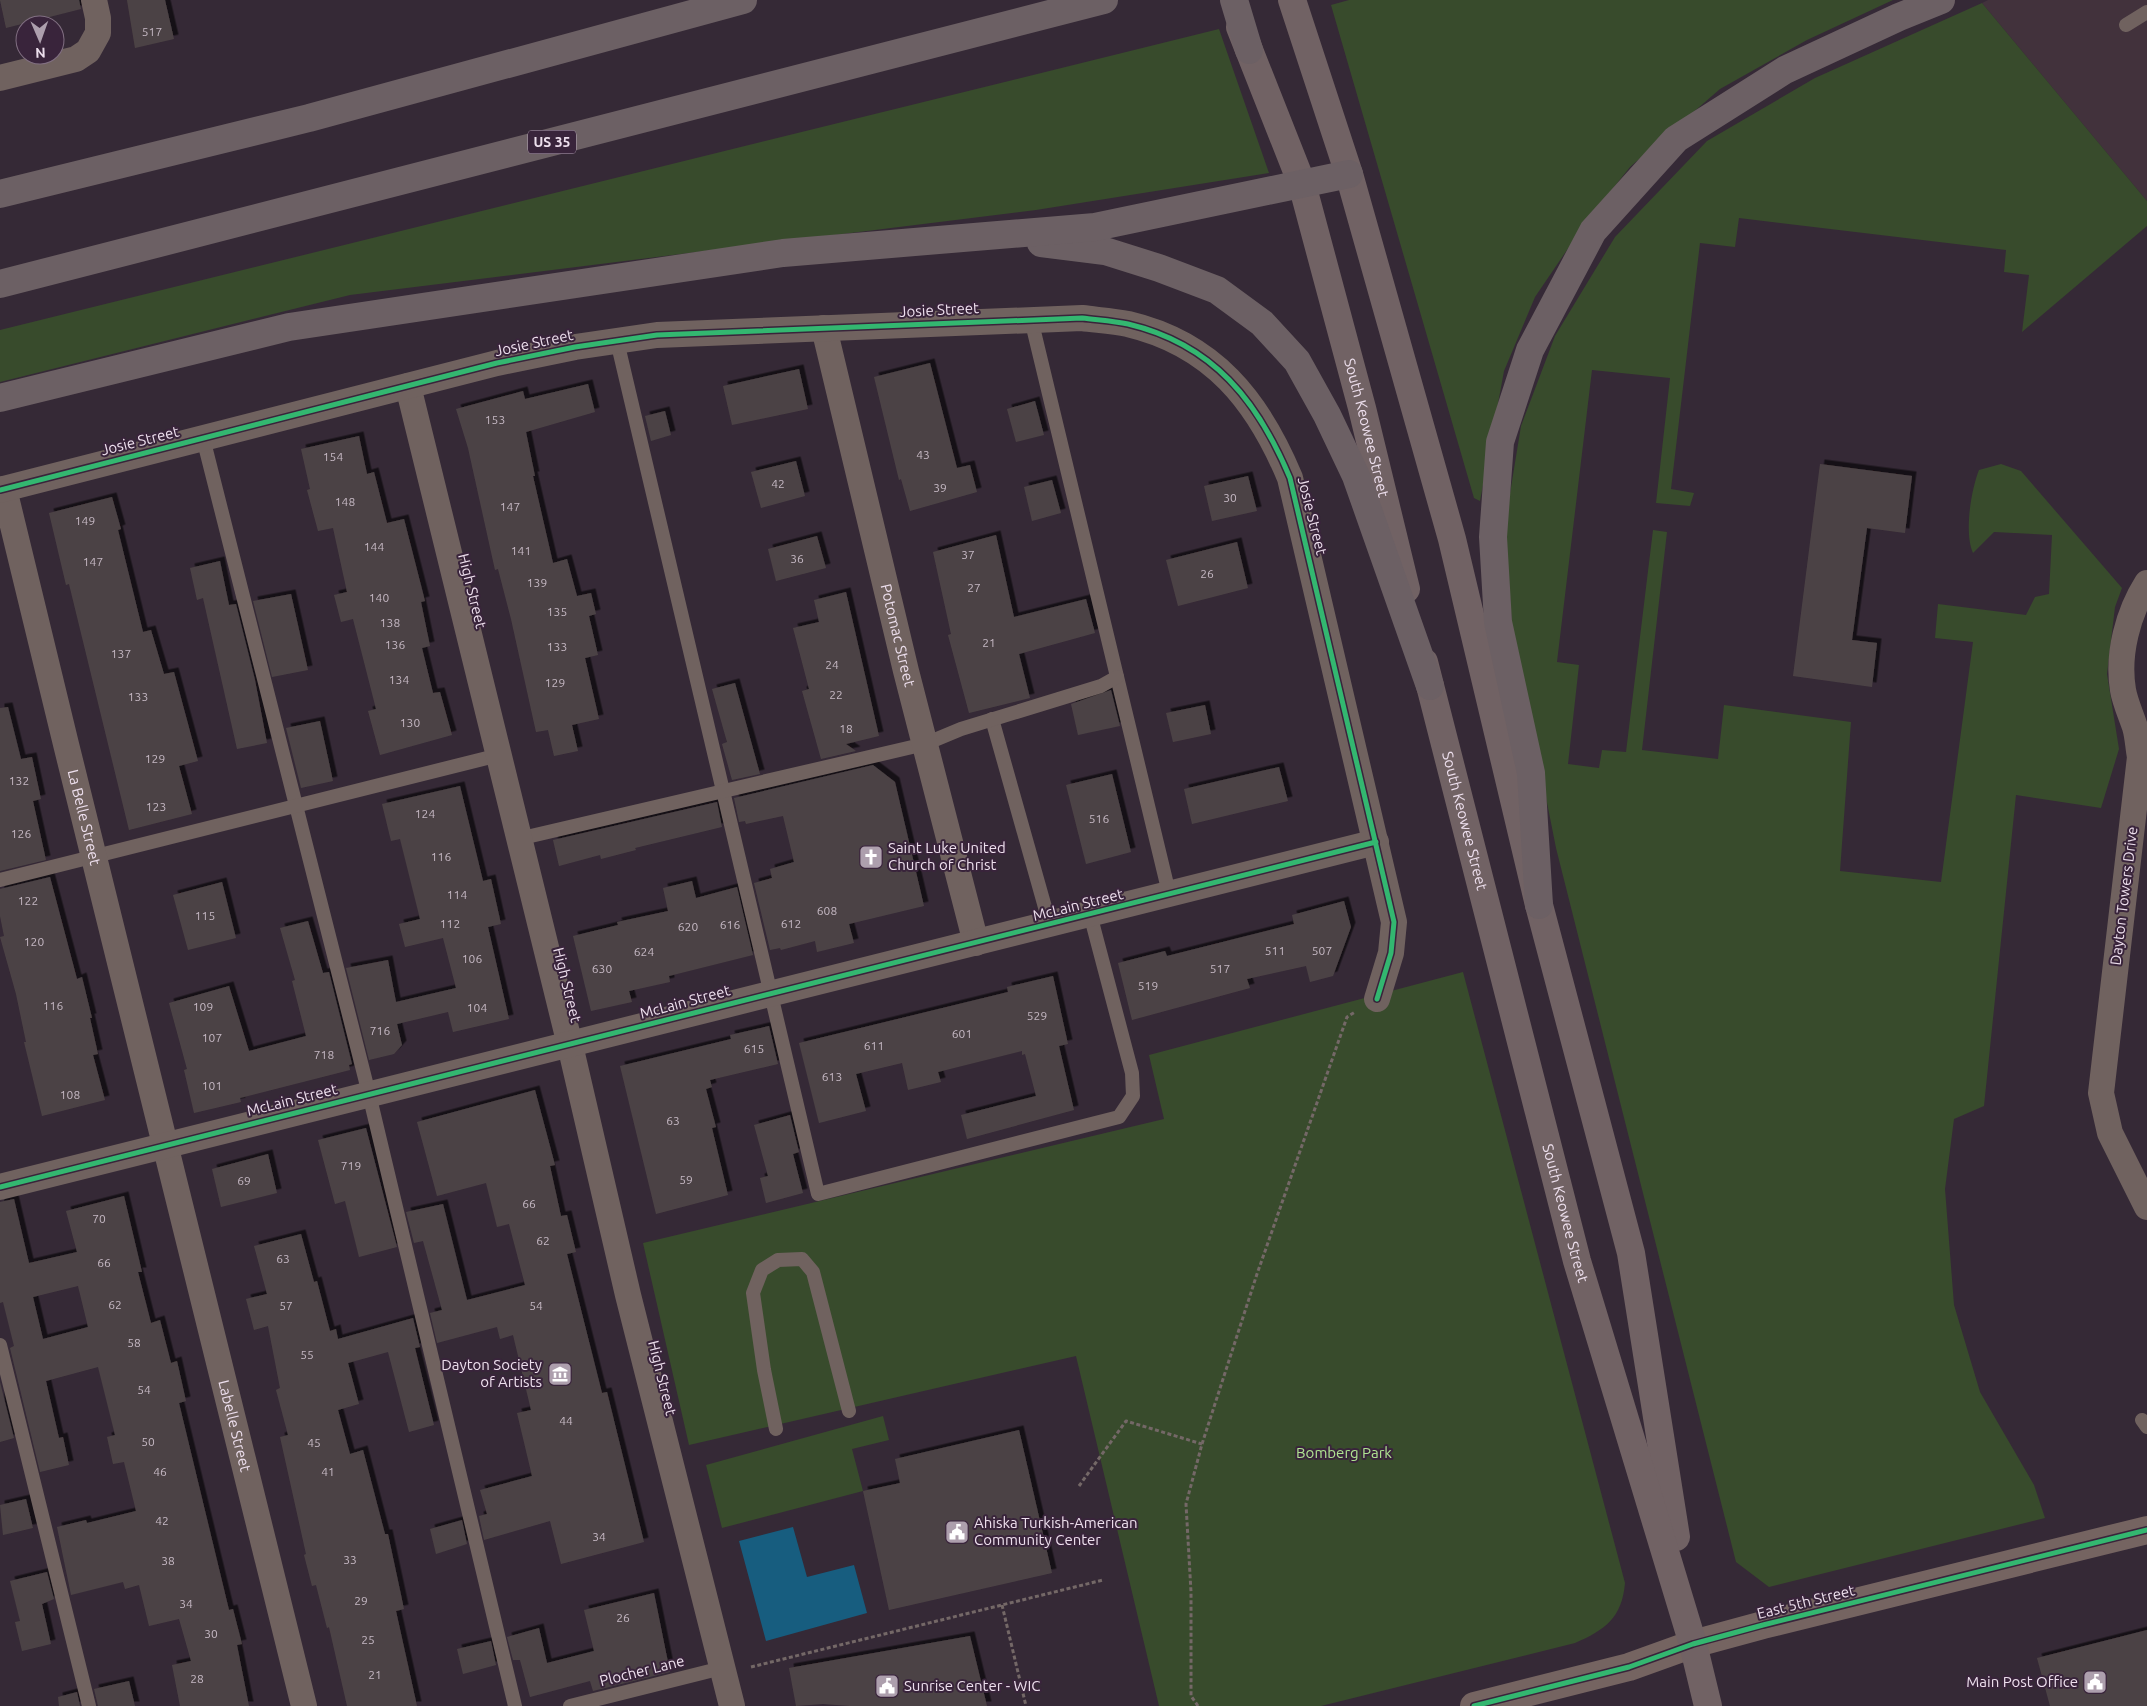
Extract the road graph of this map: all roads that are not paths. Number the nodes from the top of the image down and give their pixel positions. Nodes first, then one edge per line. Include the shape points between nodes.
1 (94, 0) edge
2 (709, 0) edge
3 (743, 0) edge
4 (1104, 0) edge
5 (1229, 0) edge
6 (1234, 0) edge
7 (1292, 0) edge
8 (1942, 0) edge
9 (2147, 12) edge
10 (2126, 25) dead end
11 (613, 36) junction
12 (1249, 50) junction
13 (0, 78) edge
14 (1349, 174) junction
15 (1302, 184) junction
16 (0, 194) edge
17 (983, 236) junction
18 (0, 284) edge
19 (1031, 319) junction
20 (824, 328) junction
21 (617, 341) junction
22 (408, 386) junction
23 (0, 398) edge
24 (203, 438) junction
25 (2, 489) edge
26 (2147, 583) edge
27 (1117, 677) junction
28 (1430, 686) junction
29 (992, 719) junction
30 (925, 744) junction
31 (499, 756) junction
32 (724, 791) junction
33 (296, 806) junction
34 (518, 839) junction
35 (1376, 842) junction
36 (94, 857) junction
37 (0, 880) edge
38 (1169, 893) junction
39 (1539, 904) junction
40 (1090, 914) junction
41 (1050, 925) junction
42 (976, 943) junction
43 (771, 993) junction
44 (1377, 999) road end
45 (570, 1045) junction
46 (369, 1094) junction
47 (164, 1145) junction
48 (0, 1186) edge
49 (2147, 1207) edge
50 (0, 1345) edge
51 (849, 1411) dead end
52 (776, 1429) dead end
53 (2147, 1530) edge
54 (1693, 1644) junction
55 (722, 1668) junction
56 (89, 1706) edge
57 (304, 1706) edge
58 (515, 1706) edge
59 (570, 1706) edge
60 (732, 1706) edge
61 (1478, 1706) edge
62 (1708, 1706) edge

1 - 13 street via 98,33 92,46 76,59
2 - 11 highway
3 - 11 highway
4 - 18 highway, US 35
5 - 12 main road, South Keowee Street
6 - 12 highway
7 - 14 main road, South Keowee Street
8 - 39 highway via 1785,70 1676,139 1592,231 1530,350 1500,442 1493,537 1498,622 1531,774
9 - 10 lane
11 - 16 highway via 309,118
12 - 15 main road, South Keowee Street
14 - 15 highway
14 - 39 main road, South Keowee Street via 1452,539
15 - 17 highway via 1095,227
15 - 28 main road, South Keowee Street via 1362,408
17 - 23 highway via 784,253 288,327
17 - 28 highway via 1105,251 1132,259 1217,290 1262,323 1297,361 1352,468
19 - 20 street, Josie Street
19 - 27 lane
19 - 35 street, Josie Street via 1082,318 1151,331 1191,350 1218,369 1246,396 1276,443 1290,478
20 - 21 street, Josie Street via 657,335
20 - 30 street, Potomac Street
21 - 22 street, Josie Street via 497,363
21 - 32 lane
22 - 24 street, Josie Street
22 - 31 street, High Street
24 - 25 street, Josie Street
24 - 33 lane
25 - 36 street, La Belle Street
26 - 49 street, Dayton Towers Drive via 2126,629 2122,659 2123,690 2140,757 2101,1093 2110,1133
27 - 29 lane via 1101,686
27 - 38 lane
28 - 54 main road, South Keowee Street via 1577,1261
29 - 30 lane
29 - 41 lane
30 - 32 lane
30 - 42 street, Potomac Street
31 - 33 lane
31 - 34 street, High Street
32 - 34 lane
32 - 43 lane
33 - 36 lane
33 - 46 lane
34 - 45 street, High Street
35 - 38 street, McLain Street
35 - 44 street, Josie Street via 1394,922 1391,953
36 - 37 lane
36 - 47 street, La Belle Street
38 - 40 street, McLain Street
39 - 54 main road, South Keowee Street via 1631,1253
40 - 41 street, McLain Street
40 - 43 lane via 1132,1074 1133,1096 1119,1117 818,1194
41 - 42 street, McLain Street
42 - 43 street, McLain Street
43 - 45 street, McLain Street
45 - 46 street, McLain Street
45 - 55 street, High Street via 628,1295
46 - 47 street, McLain Street
46 - 58 lane
47 - 48 street, McLain Street
47 - 57 street, Labelle Street
50 - 56 lane
51 - 52 lane via 813,1272 802,1260 778,1260 762,1270 753,1293
53 - 54 main road, East 5th Street
54 - 61 main road, East 5th Street via 1629,1667
54 - 62 main road, South Keowee Street
55 - 59 lane, Plocher Lane
55 - 60 street, High Street

